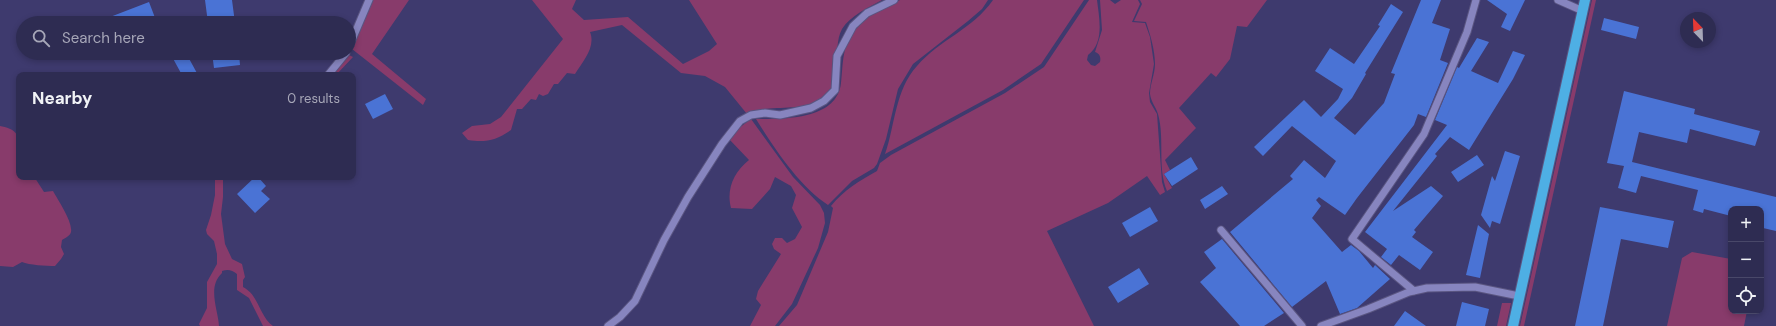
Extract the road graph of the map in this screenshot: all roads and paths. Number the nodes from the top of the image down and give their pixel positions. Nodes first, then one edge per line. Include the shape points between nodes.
1 (368, 0) edge
2 (894, 0) edge
3 (1476, 0) edge
4 (1558, 0) edge
5 (1585, 0) edge
6 (1583, 11) junction
7 (356, 30) edge
8 (340, 60) edge
9 (330, 72) edge
10 (1221, 230) dead end
11 (1414, 291) junction
12 (1519, 296) junction
13 (608, 326) edge
14 (1302, 326) edge
15 (1321, 326) edge
16 (1513, 326) edge

1 - 7 street
2 - 13 street via 867,13 853,26 837,56 835,90 824,101 796,112 751,115 740,121 688,197 635,301
3 - 11 street via 1467,32 1424,134 1352,239
4 - 6 street
5 - 6 main road
6 - 12 main road
8 - 9 street
10 - 14 street
11 - 12 street via 1427,288 1475,287
11 - 15 street
12 - 16 main road

